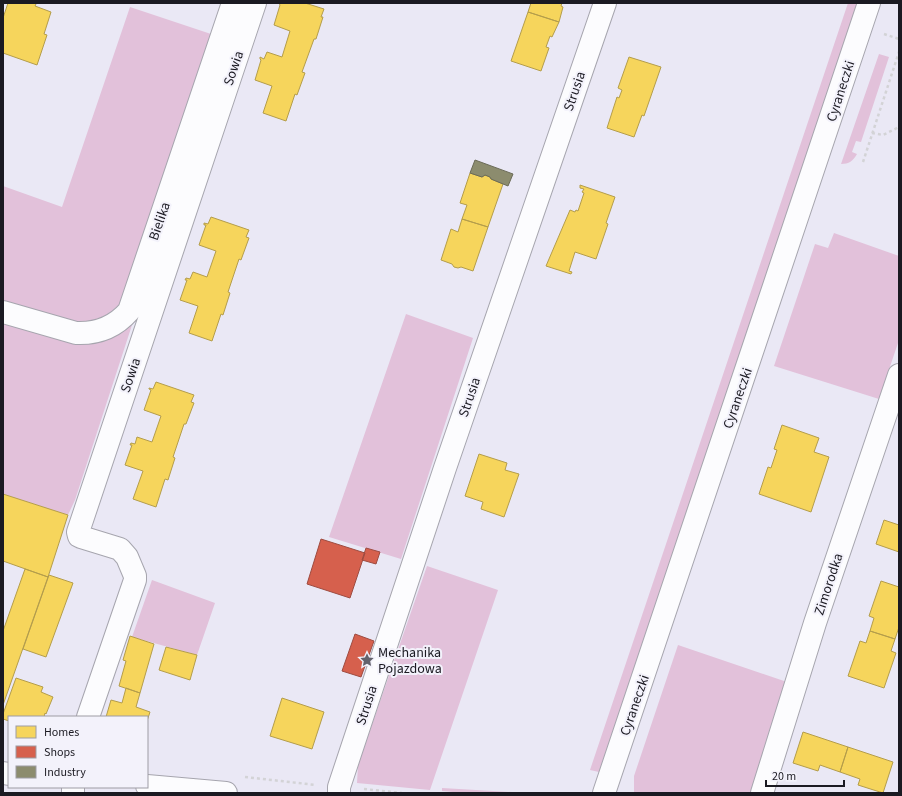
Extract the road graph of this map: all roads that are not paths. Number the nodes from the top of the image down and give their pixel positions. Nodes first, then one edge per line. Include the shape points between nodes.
1 (233, 3) edge
2 (255, 3) edge
3 (605, 3) edge
4 (870, 3) edge
5 (3, 312) edge
6 (899, 375) edge
7 (88, 716) edge
8 (232, 785) edge
9 (148, 786) edge
10 (339, 790) edge
11 (604, 793) edge
12 (762, 793) edge

1 - 5 street, Bielika via 128,311 112,326 86,334
2 - 7 street, Sowia via 78,532 81,537 120,550 127,557 135,580
3 - 10 street, Strusia via 445,468
4 - 11 street, Cyraneczki
6 - 12 street, Zimorodka via 817,617
8 - 9 street

